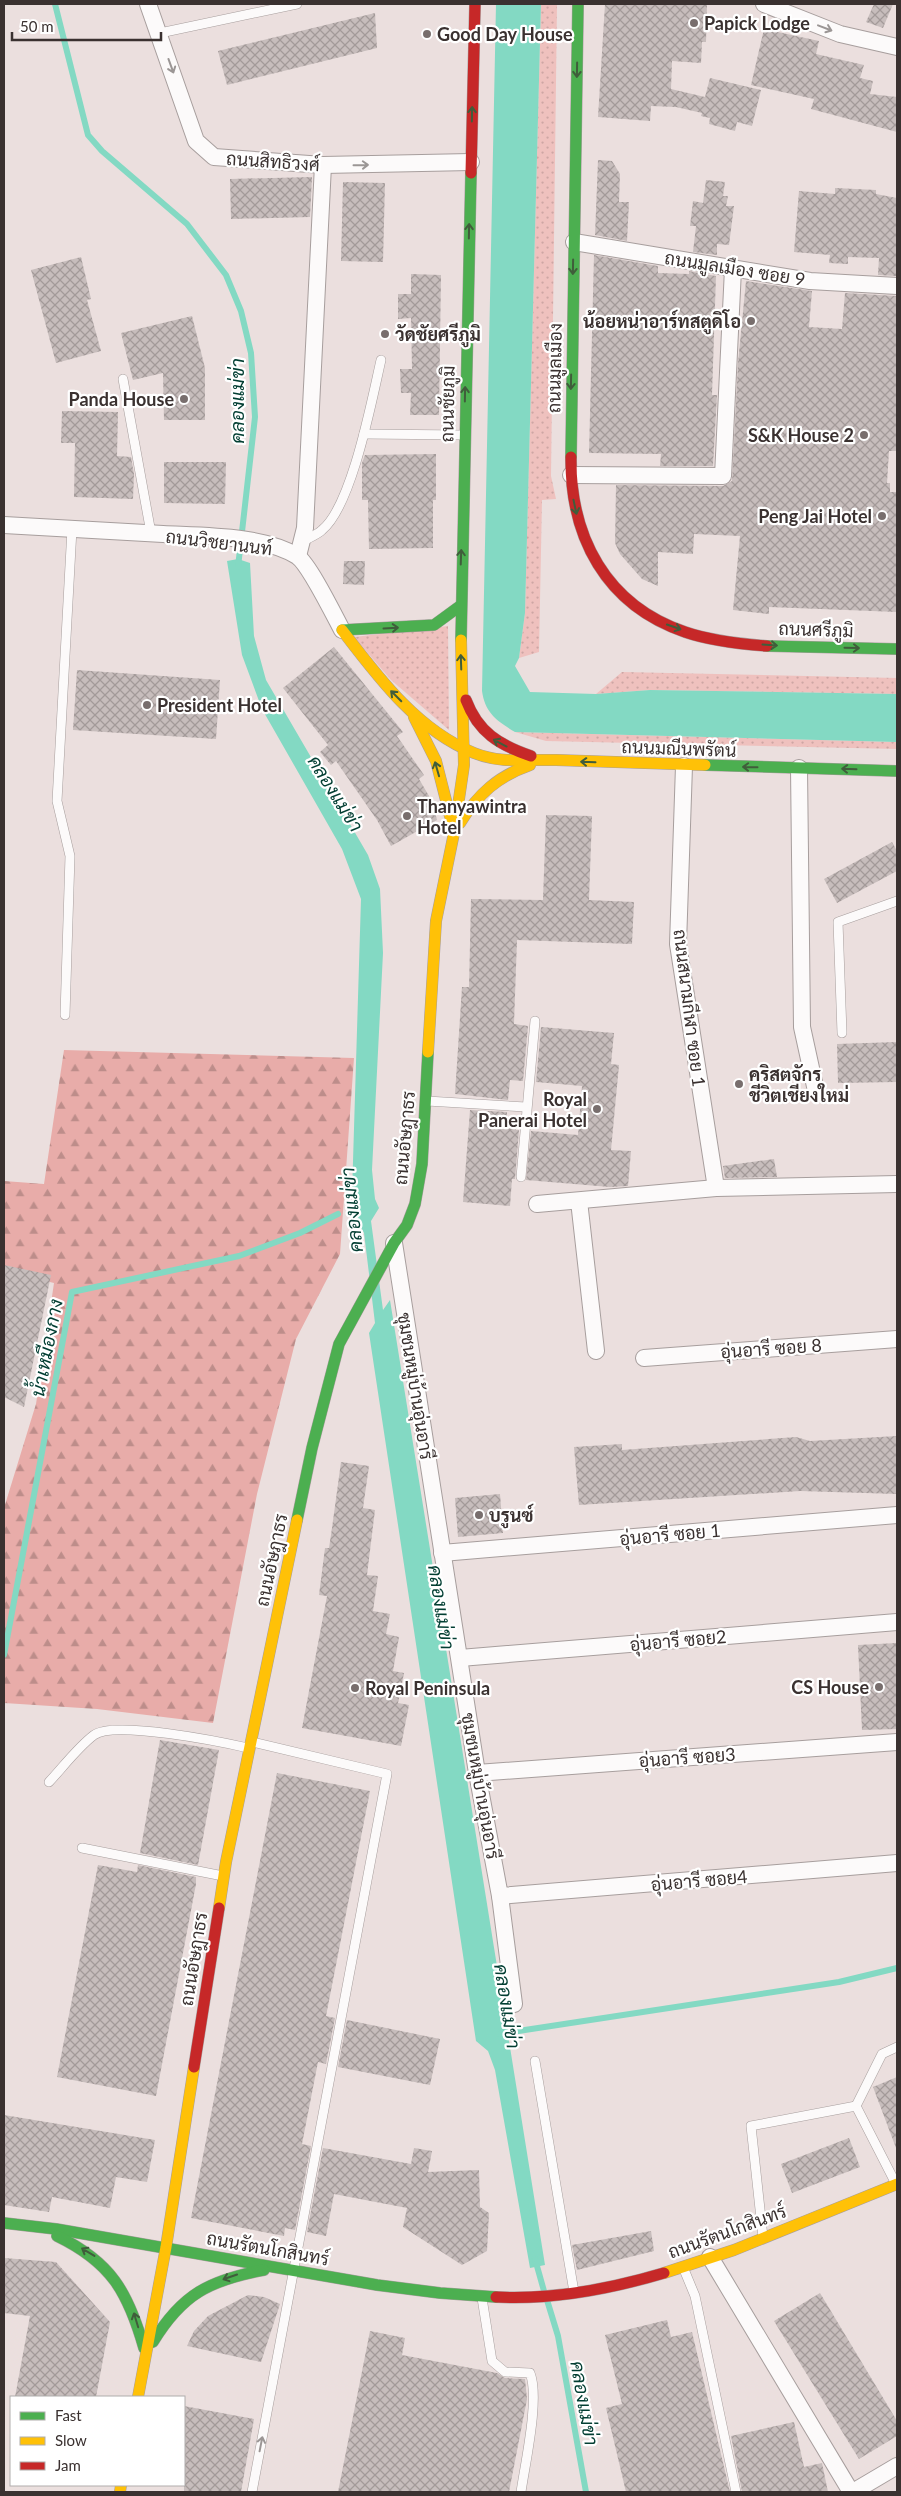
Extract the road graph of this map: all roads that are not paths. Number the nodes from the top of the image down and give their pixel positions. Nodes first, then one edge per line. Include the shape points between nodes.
1 (148, 4) edge
2 (297, 4) edge
3 (475, 4) edge
4 (578, 4) edge
5 (764, 4) edge
6 (160, 33) junction
7 (897, 47) edge
8 (471, 162) junction
9 (323, 165) junction
10 (574, 242) junction
11 (733, 269) junction
12 (897, 286) edge
13 (381, 360) dead end
14 (123, 379) dead end
15 (364, 434) junction
16 (464, 435) junction
17 (571, 475) junction
18 (4, 525) edge
19 (72, 529) junction
20 (151, 533) junction
21 (300, 549) junction
22 (460, 606) junction
23 (342, 630) junction
24 (734, 642) joint
25 (897, 649) edge
26 (462, 689) junction
27 (412, 712) junction
28 (463, 746) junction
29 (545, 760) junction
30 (684, 766) junction
31 (799, 768) junction
32 (897, 771) edge
33 (454, 833) junction
34 (897, 901) edge
35 (65, 1014) dead end
36 (535, 1021) dead end
37 (842, 1033) dead end
38 (816, 1091) dead end
39 (425, 1101) junction
40 (526, 1107) junction
41 (521, 1177) dead end
42 (897, 1184) edge
43 (716, 1188) junction
44 (579, 1201) junction
45 (537, 1204) dead end
46 (394, 1242) junction
47 (897, 1339) edge
48 (596, 1351) dead end
49 (644, 1358) dead end
50 (897, 1515) edge
51 (442, 1553) junction
52 (897, 1622) edge
53 (460, 1658) junction
54 (897, 1742) edge
55 (249, 1744) junction
56 (477, 1773) junction
57 (49, 1782) dead end
58 (82, 1848) dead end
59 (897, 1863) edge
60 (224, 1876) junction
61 (500, 1896) junction
62 (514, 2004) dead end
63 (897, 2047) edge
64 (535, 2061) dead end
65 (856, 2106) junction
66 (897, 2184) edge
67 (4, 2224) edge
68 (30, 2225) junction
69 (763, 2237) junction
70 (166, 2247) junction
71 (710, 2257) junction
72 (683, 2266) junction
73 (278, 2267) junction
74 (292, 2270) junction
75 (569, 2293) junction
76 (482, 2297) junction
77 (146, 2355) junction
78 (138, 2396) edge
79 (897, 2466) edge
80 (252, 2492) edge
81 (521, 2492) edge
82 (736, 2492) edge
83 (852, 2492) edge

1 - 6 street, ถนนสิทธิวงศ์
2 - 6 lane
8 -> 3 street, ถนนชัยภูมิ
4 -> 10 street, ถนนมูลเมือง
5 -> 7 street via 840,34
6 -> 9 street, ถนนสิทธิวงศ์ via 196,141 214,157
9 -> 8 street, ถนนสิทธิวงศ์
16 -> 8 street, ถนนชัยภูมิ
9 - 21 street via 305,528
10 - 11 street, ถนนมูลเมือง ซอย 9
10 -> 17 street, ถนนมูลเมือง
11 - 12 street, ถนนมูลเมือง ซอย 9 via 810,281
11 - 17 street via 723,476
13 - 15 lane
14 - 20 lane
15 - 16 lane
15 - 21 lane via 338,508 322,530
22 -> 16 street, ถนนชัยภูมิ
17 -> 24 street, ถนนมูลเมือง via 580,528 590,552 626,597 663,624 699,636
18 - 19 street, ถนนวิชยานนท์
19 - 20 street, ถนนวิชยานนท์
19 - 35 lane via 57,801 70,856
20 - 21 street, ถนนวิชยานนท์
21 - 23 street
23 -> 22 street via 434,625
26 -> 22 street, ถนนชัยภูมิ
27 -> 23 street via 376,676
24 -> 25 street, ถนนศรีภูมิ
26 - 28 street, ถนนชัยภูมิ
29 -> 26 street via 512,750 490,738 477,726
27 - 28 street via 443,736
33 -> 27 street via 436,761
28 - 29 street, ถนนมณีนพรัตน์ via 500,761
28 - 33 street, ถนนอัษฎาธร via 463,781
30 -> 29 street, ถนนมณีนพรัตน์
29 - 33 street via 518,768 492,783 473,800
31 -> 30 street, ถนนมณีนพรัตน์
30 - 43 street, ถนนสนามกีฬา ซอย 1 via 678,944
32 -> 31 street, ถนนมณีนพรัตน์
31 - 38 street via 802,1027
33 - 39 street, ถนนอัษฎาธร via 436,920
34 - 37 lane via 838,922
36 - 40 lane
39 - 40 lane
39 - 46 street, ถนนอัษฎาธร via 422,1164 415,1204 407,1225
40 - 41 lane
42 - 43 street
43 - 44 street
44 - 45 street
44 - 48 street
46 - 51 street, ชุมชนหมู่บ้านอุ่นอารี
46 - 55 street, ถนนอัษฎาธร via 339,1344 312,1448
47 - 49 street, อุ่นอารี ซอย 8
50 - 51 street, อุ่นอารี ซอย 1
51 - 53 street, ชุมชนหมู่บ้านอุ่นอารี
52 - 53 street, อุ่นอารี ซอย2
53 - 56 street, ชุมชนหมู่บ้านอุ่นอารี
54 - 56 street, อุ่นอารี ซอย3
55 - 57 lane via 124,1730 96,1734
55 - 60 street, ถนนอัษฎาธร
55 - 74 lane via 387,1774
56 - 61 street, ชุมชนหมู่บ้านอุ่นอารี
58 - 60 lane
59 - 61 street, อุ่นอารี ซอย4
60 - 70 street, ถนนอัษฎาธร
61 - 62 street, ชุมชนหมู่บ้านอุ่นอารี
63 - 65 lane via 882,2054
64 - 75 lane
65 - 66 lane
65 - 69 lane via 751,2126
66 - 69 street, ถนนรัตนโกสินทร์
67 - 68 street, ถนนรัตนโกสินทร์
68 - 70 street, ถนนรัตนโกสินทร์
77 -> 68 street via 128,2298 106,2265 90,2253
69 - 71 street, ถนนรัตนโกสินทร์
70 - 73 street, ถนนรัตนโกสินทร์
70 - 77 street, ถนนอัษฎาธร
71 - 72 street, ถนนรัตนโกสินทร์
71 - 83 street
72 - 75 street, ถนนรัตนโกสินทร์ via 634,2282
72 - 82 lane via 695,2296
73 - 74 street, ถนนรัตนโกสินทร์
73 -> 77 street via 243,2273 190,2294 168,2318
74 - 76 street, ถนนรัตนโกสินทร์ via 434,2294
80 -> 74 lane
75 - 76 street, ถนนรัตนโกสินทร์
76 - 81 lane via 492,2361 505,2372 530,2373 533,2380
77 - 78 street, ถนนอัษฎาธร
79 - 83 street

